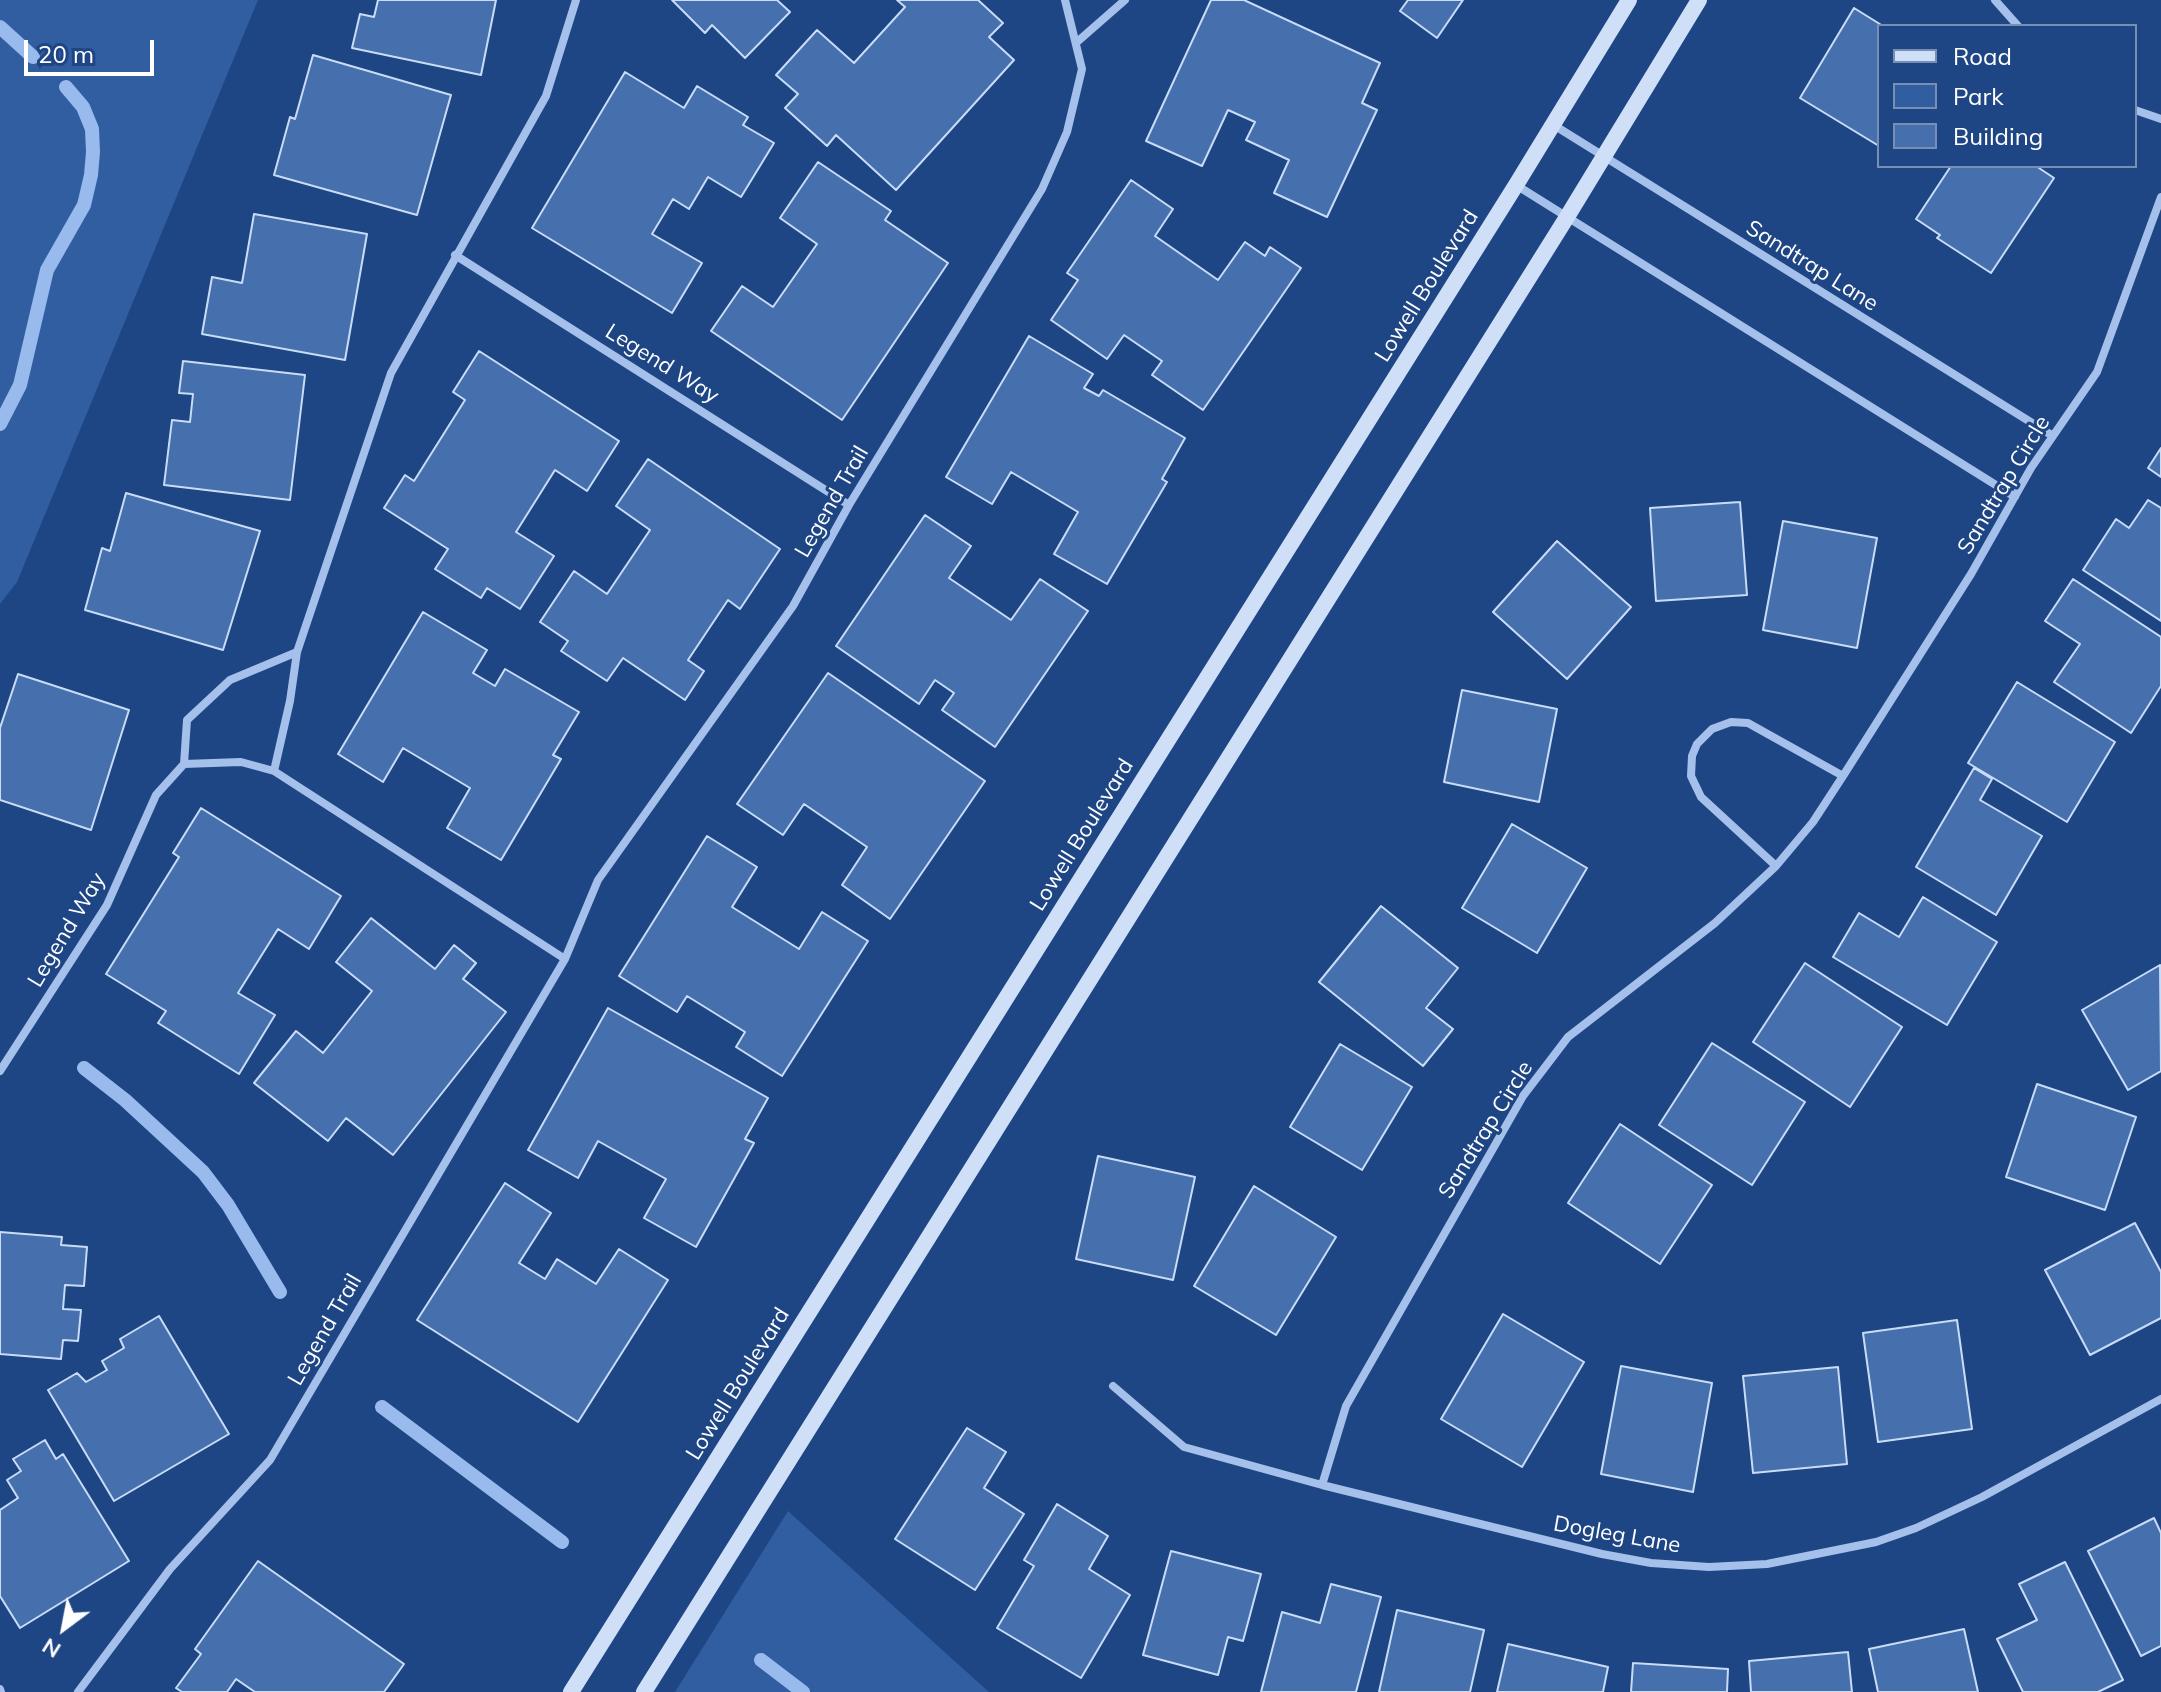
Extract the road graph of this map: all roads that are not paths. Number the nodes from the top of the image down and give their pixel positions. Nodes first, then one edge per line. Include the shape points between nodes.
1 (576, 0) edge
2 (1065, 0) edge
3 (1125, 0) edge
4 (1629, 0) edge
5 (1699, 0) edge
6 (1995, 0) edge
7 (2016, 24) edge
8 (1077, 42) junction
9 (2137, 111) edge
10 (2161, 119) edge
11 (1552, 124) junction
12 (1604, 156) junction
13 (1516, 185) junction
14 (2161, 197) edge
15 (1567, 217) junction
16 (455, 255) junction
17 (2053, 436) junction
18 (2015, 497) junction
19 (849, 505) junction
20 (297, 652) junction
21 (184, 764) junction
22 (274, 771) junction
23 (1843, 776) junction
24 (1776, 866) junction
25 (565, 959) junction
26 (0, 1071) edge
27 (1113, 1386) dead end
28 (2161, 1399) edge
29 (1322, 1485) junction
30 (78, 1692) edge
31 (571, 1692) edge
32 (644, 1692) edge

1 - 16 street via 546,96
2 - 8 street, Legend Trail
3 - 8 street
4 - 11 main road, Lowell Boulevard
5 - 12 main road
6 - 7 street
8 - 19 street, Legend Trail via 1082,69 1075,99 1042,189
9 - 10 street
11 - 12 street, Sandtrap Lane
11 - 13 main road, Lowell Boulevard
12 - 15 main road
12 - 17 street, Sandtrap Lane
13 - 15 street
13 - 31 main road, Lowell Boulevard
14 - 17 street, Sandtrap Circle via 2097,372
15 - 18 street
15 - 32 main road
16 - 19 street, Legend Way
16 - 20 street via 391,373
17 - 18 street, Sandtrap Circle
18 - 23 street, Sandtrap Circle
19 - 25 street, Legend Trail via 793,606 598,880
20 - 21 street via 230,680 187,720
20 - 22 street
21 - 22 street via 241,762
21 - 26 street, Legend Way via 156,795 107,905
22 - 25 street
23 - 24 street, Sandtrap Circle
23 - 24 street via 1748,723 1712,729 1697,744 1691,776 1701,797
24 - 29 street, Sandtrap Circle via 1715,923 1568,1037 1523,1096 1346,1406
25 - 30 street, Legend Trail via 270,1460 170,1569
27 - 29 street, Dogleg Lane via 1184,1447
28 - 29 street, Dogleg Lane via 1916,1528 1876,1542 1767,1564 1651,1563

